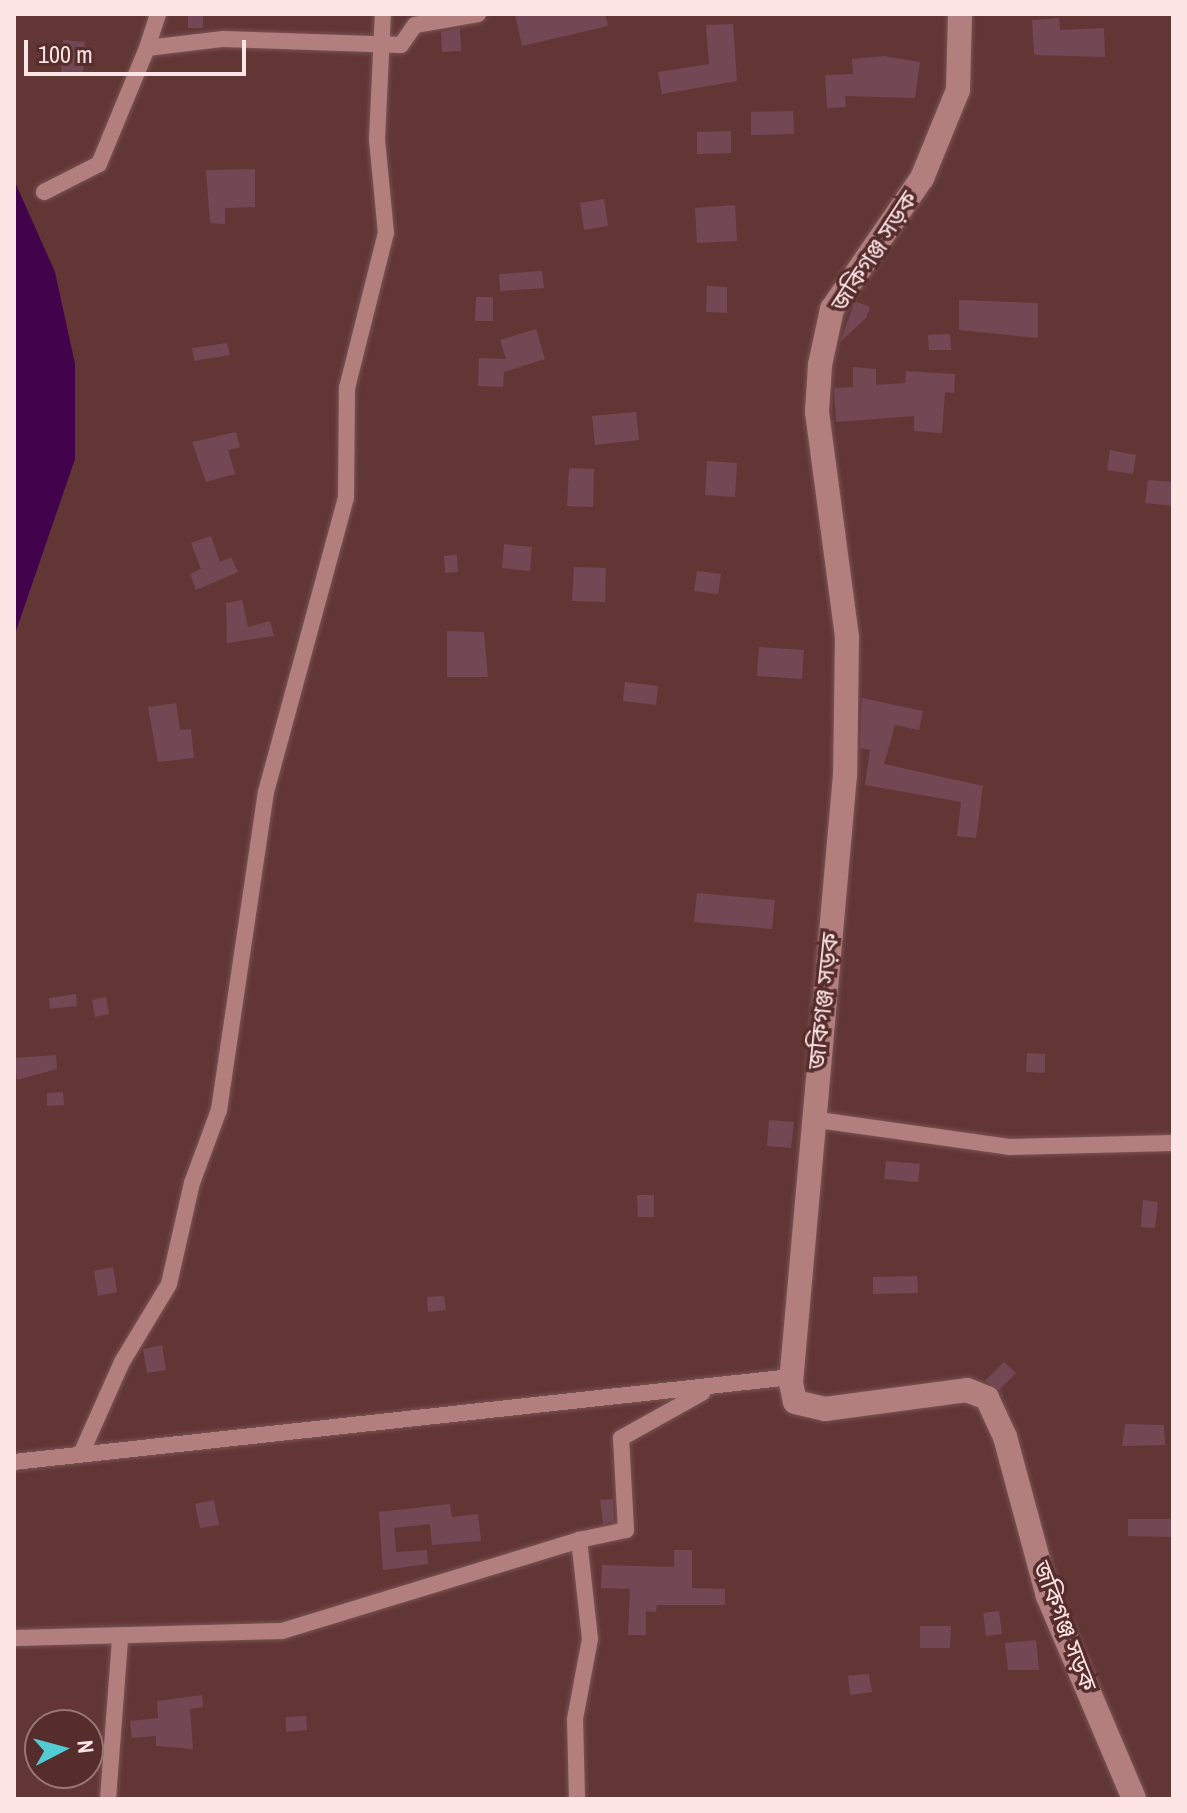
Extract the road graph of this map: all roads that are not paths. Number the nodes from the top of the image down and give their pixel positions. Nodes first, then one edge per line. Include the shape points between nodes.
1 (158, 14) edge
2 (383, 14) edge
3 (478, 14) edge
4 (960, 14) edge
5 (379, 44) junction
6 (147, 48) junction
7 (44, 192) dead end
8 (811, 1119) junction
9 (1173, 1143) edge
10 (791, 1380) junction
11 (81, 1454) junction
12 (14, 1462) edge
13 (579, 1540) junction
14 (14, 1638) edge
15 (120, 1641) junction
16 (108, 1799) edge
17 (577, 1799) edge
18 (1134, 1799) edge

1 - 6 street
2 - 5 street
3 - 5 street via 415,25 401,45
4 - 8 main road, জকিগঞ্জ সড়ক via 958,90 922,178 832,309 820,365 817,412 847,638 845,775
5 - 6 street via 223,39
5 - 11 street via 377,139 386,233 347,388 346,498 266,792 219,1110 192,1183 169,1284 122,1362
6 - 7 street via 99,164
8 - 9 street via 1009,1147
8 - 10 main road, জকিগঞ্জ সড়ক
10 - 11 street
10 - 13 street via 698,1393 621,1438 626,1530
10 - 18 main road, জকিগঞ্জ সড়ক via 795,1402 825,1409 967,1390 987,1398 1005,1437 1048,1596
11 - 12 street
13 - 15 street via 282,1631
13 - 17 street via 590,1639 575,1719
14 - 15 street
15 - 16 street

